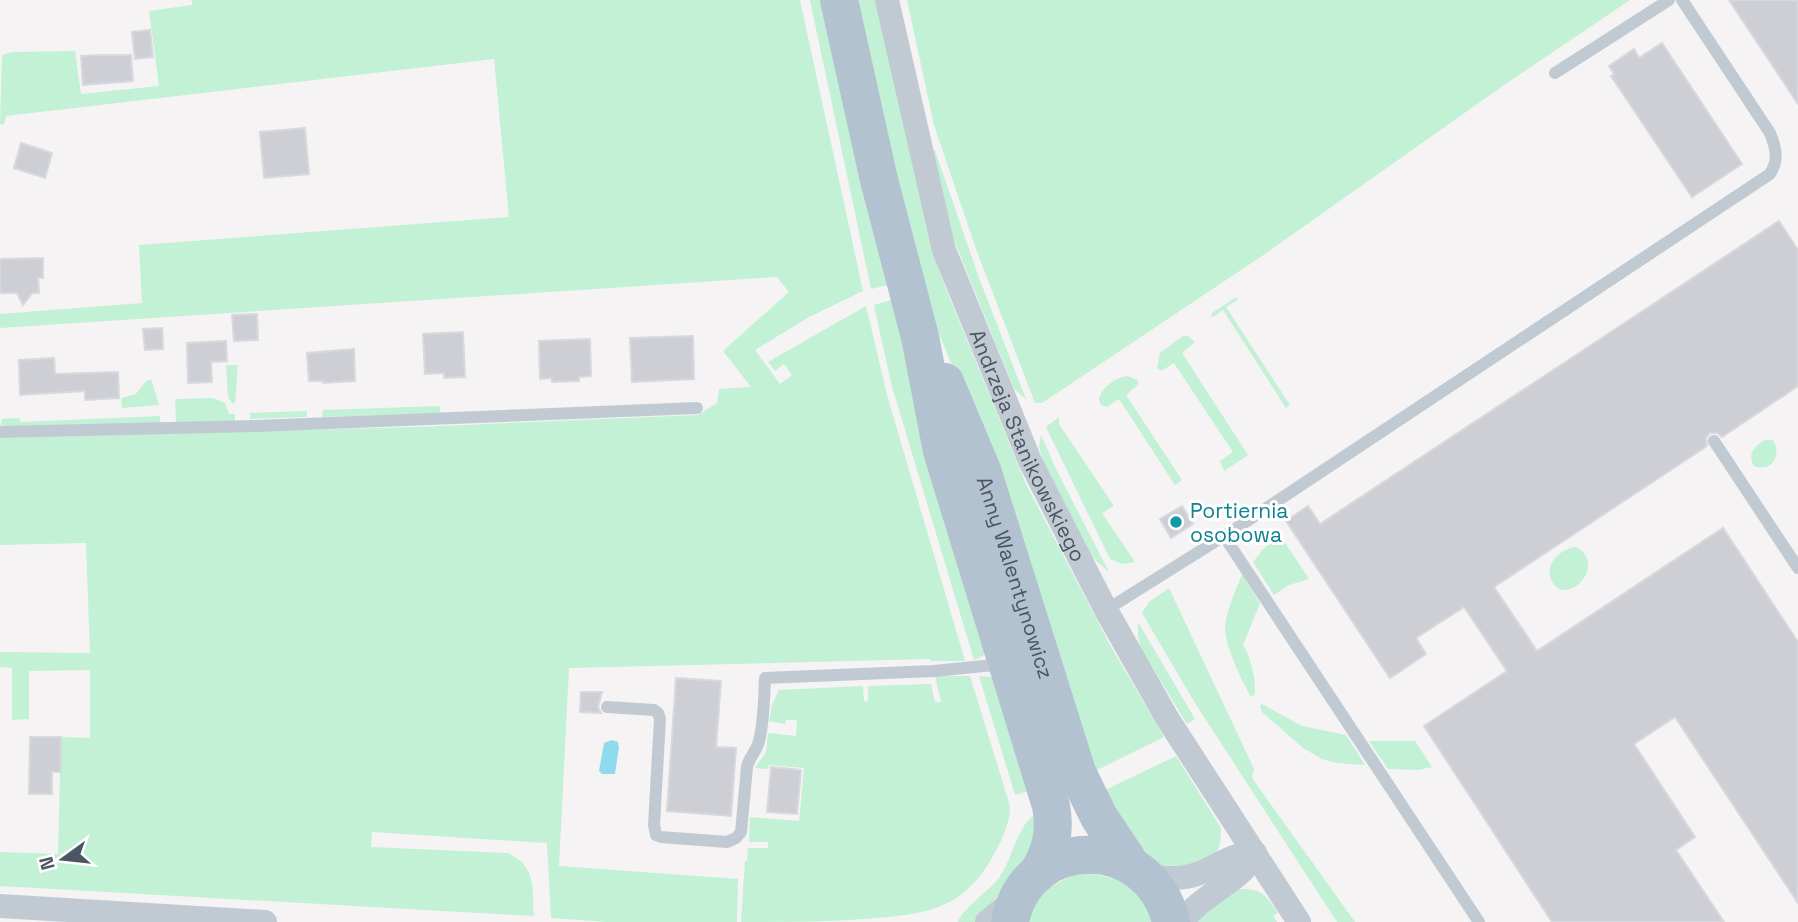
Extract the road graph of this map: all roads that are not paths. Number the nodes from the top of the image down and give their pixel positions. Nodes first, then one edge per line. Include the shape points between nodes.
1 (839, 0) edge
2 (887, 0) edge
3 (1669, 0) edge
4 (1682, 0) edge
5 (1555, 73) dead end
6 (907, 285) junction
7 (697, 408) dead end
8 (0, 432) edge
9 (1714, 442) dead end
10 (1224, 536) junction
11 (1798, 568) edge
12 (1106, 610) junction
13 (1007, 664) junction
14 (607, 707) dead end
15 (1255, 853) junction
16 (1139, 871) junction
17 (1022, 897) edge
18 (0, 906) edge
19 (265, 922) edge
20 (987, 922) edge
21 (1171, 922) edge
22 (1183, 922) edge
23 (1299, 922) edge
24 (1479, 922) edge

1 - 6 main road, Anny Walentynowicz
2 - 12 street, Andrzeja Stanikowskiego via 944,250 1030,461
3 - 5 lane
4 - 10 lane via 1770,133 1777,156 1770,174
6 - 13 main road, Anny Walentynowicz via 942,452
6 - 16 main road, Anny Walentynowicz via 982,470 1077,772 1099,817
7 - 8 lane
9 - 11 lane
10 - 12 lane
10 - 24 lane
12 - 15 street, Andrzeja Stanikowskiego via 1167,718
13 - 14 lane via 765,678 761,736 748,760 741,832 727,842 656,835 658,713
13 - 17 main road, Anny Walentynowicz via 1054,824 1051,845
15 - 16 street via 1186,876
15 - 22 street via 1238,875 1197,904
15 - 23 street, Andrzeja Stanikowskiego
16 - 17 main road via 1110,857 1088,854 1056,862
16 - 21 main road, Anny Walentynowicz via 1162,896
17 - 20 street
18 - 19 street

